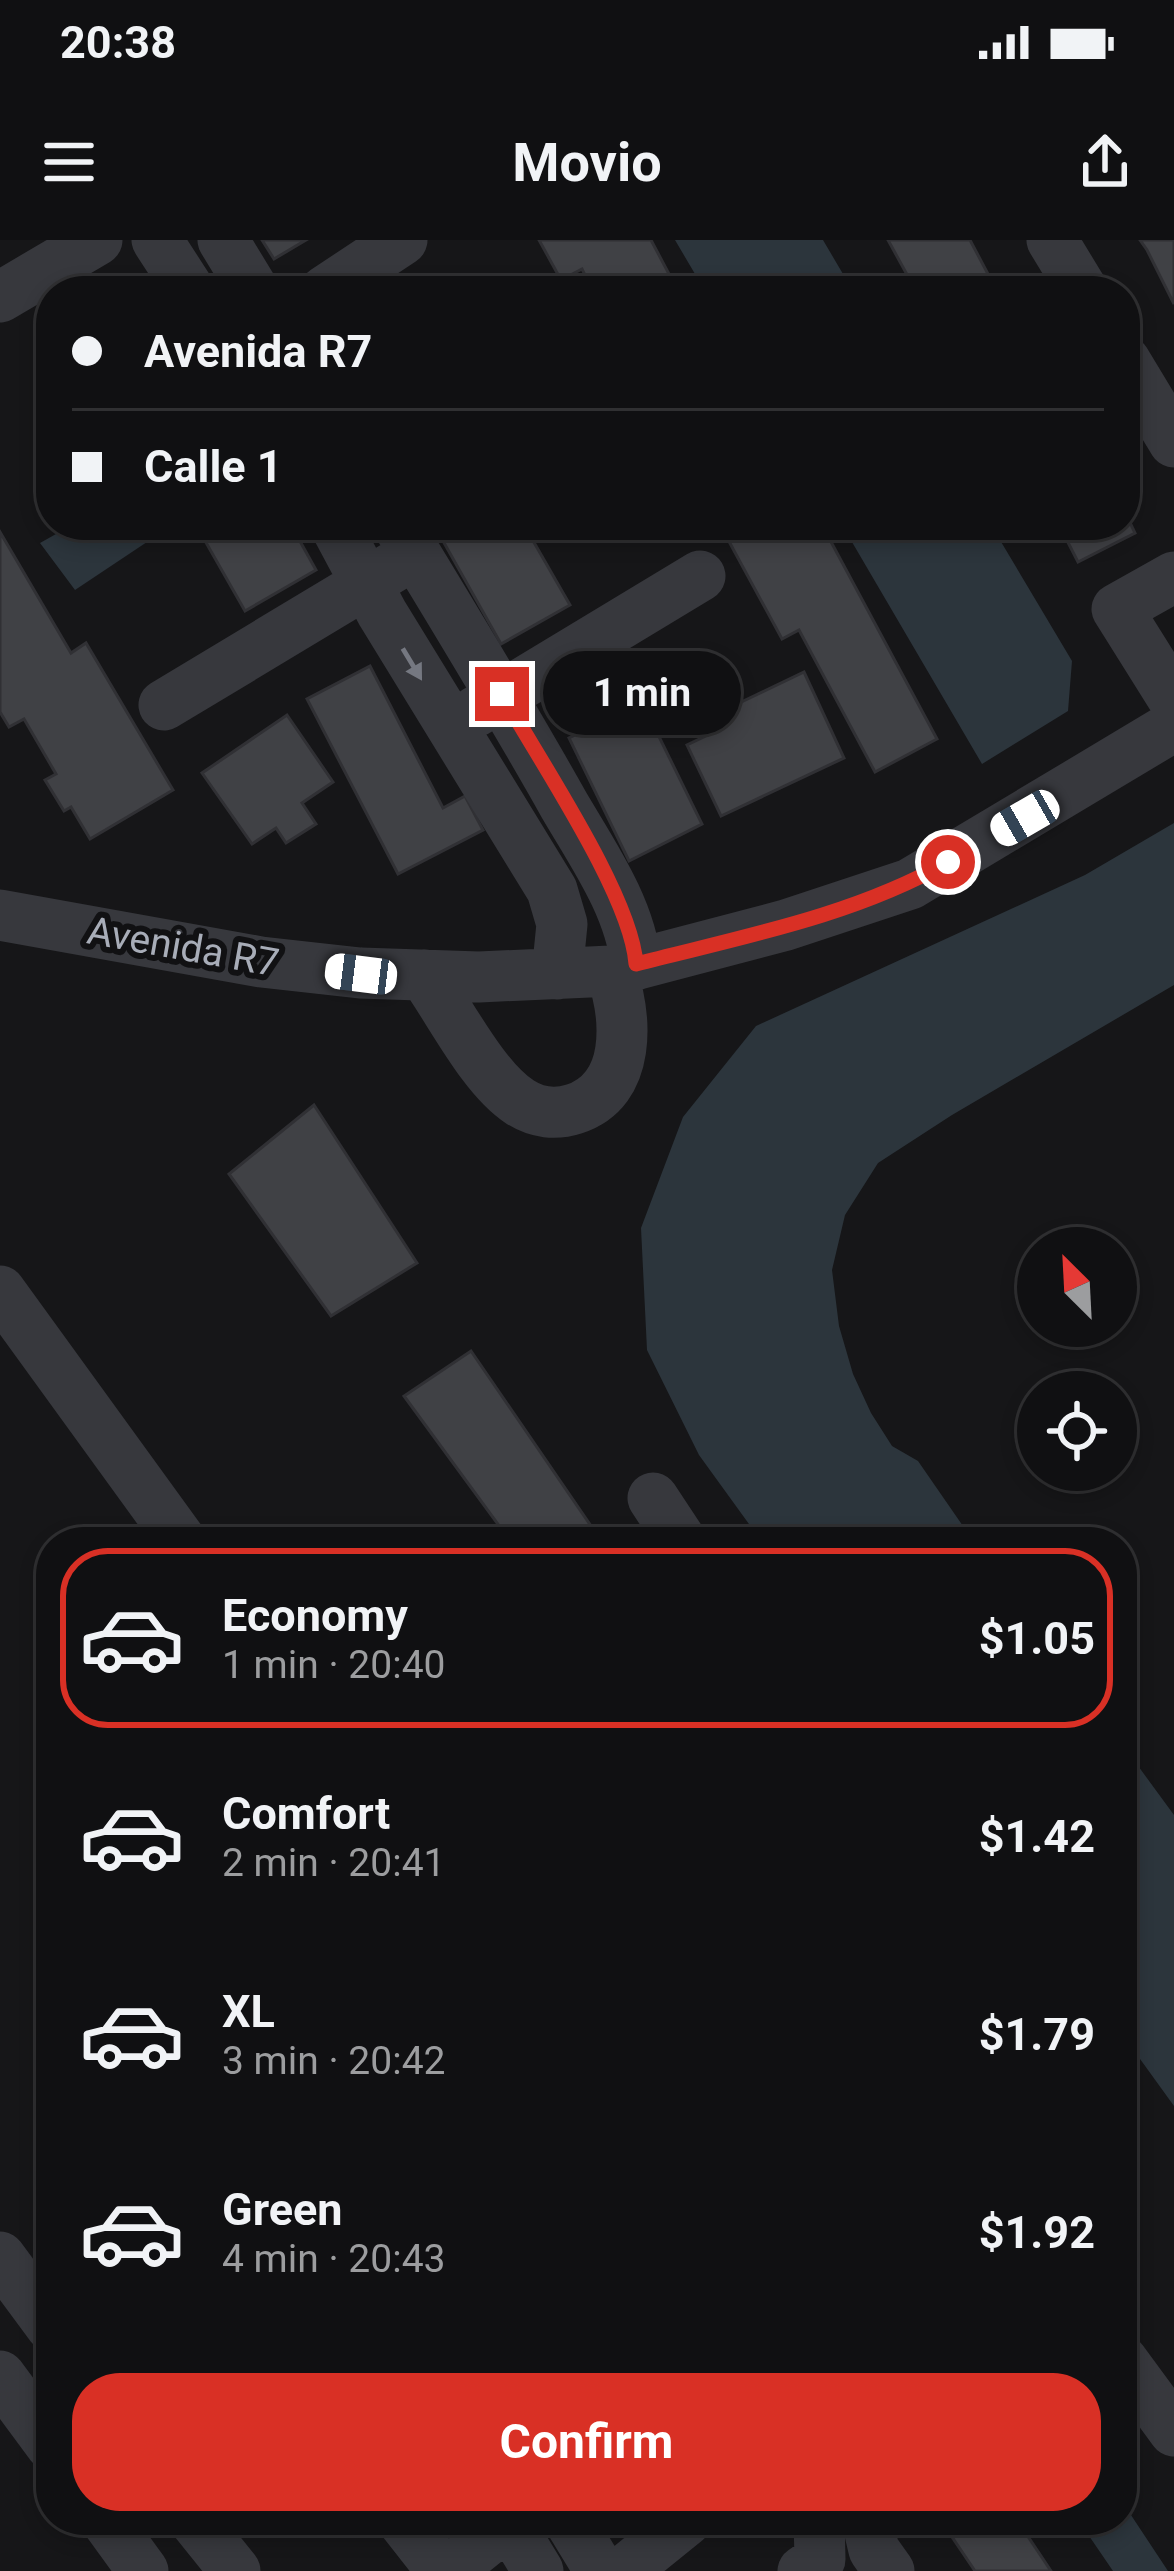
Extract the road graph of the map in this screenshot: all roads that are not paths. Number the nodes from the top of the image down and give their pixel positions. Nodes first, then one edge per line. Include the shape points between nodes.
1 (98, 240) edge
2 (157, 240) edge
3 (223, 240) edge
4 (401, 240) edge
5 (1052, 240) edge
6 (36, 276) edge
7 (36, 276) edge
8 (180, 276) edge
9 (245, 276) edge
10 (347, 276) edge
11 (1074, 276) edge
12 (0, 297) edge
13 (1140, 386) edge
14 (1174, 442) edge
15 (342, 540) edge
16 (405, 540) edge
17 (407, 540) edge
18 (700, 575) dead end
19 (1174, 577) edge
20 (366, 584) junction
21 (502, 694) junction
22 (1174, 700) edge
23 (164, 705) dead end
24 (1174, 726) edge
25 (451, 728) junction
26 (0, 915) edge
27 (624, 968) junction
28 (556, 974) junction
29 (424, 975) junction
30 (0, 1291) edge
31 (653, 1498) dead end
32 (171, 1527) edge
33 (672, 1527) edge
34 (0, 2257) edge
35 (36, 2306) edge
36 (0, 2376) edge
37 (1137, 2380) edge
38 (36, 2425) edge
39 (1174, 2431) edge
40 (117, 2535) edge
41 (206, 2535) edge
42 (415, 2535) edge
43 (493, 2535) edge
44 (516, 2535) edge
45 (578, 2535) edge
46 (668, 2535) edge
47 (819, 2535) edge
48 (870, 2535) edge
49 (143, 2571) edge
50 (235, 2571) edge
51 (446, 2571) edge
52 (538, 2571) edge
53 (600, 2571) edge
54 (624, 2571) edge
55 (803, 2571) edge
56 (889, 2571) edge

1 - 7 street
2 - 8 street
3 - 9 street
4 - 10 street
5 - 11 street
6 - 12 street
13 - 14 street
15 - 20 street
16 - 20 street
17 - 21 street
18 - 21 street
19 - 22 street via 1118,610
20 - 23 street
20 -> 25 street
21 - 25 street
21 - 27 street via 609,883 634,945
24 - 27 street, Avenida R7 via 910,884
25 - 28 street via 552,890 562,924
26 - 29 street, Avenida R7 via 261,962
27 - 28 street, Avenida R7
27 - 29 street via 614,1075 592,1100 562,1112 530,1107 500,1084
28 - 29 street, Avenida R7
30 - 32 street
31 - 33 street
34 - 35 street
36 - 38 street
37 - 39 street
40 - 49 street
41 - 50 street
42 - 51 street
43 - 51 street
44 - 52 street
45 - 53 street
46 - 54 street
47 - 55 street via 820,2558
48 - 56 street

